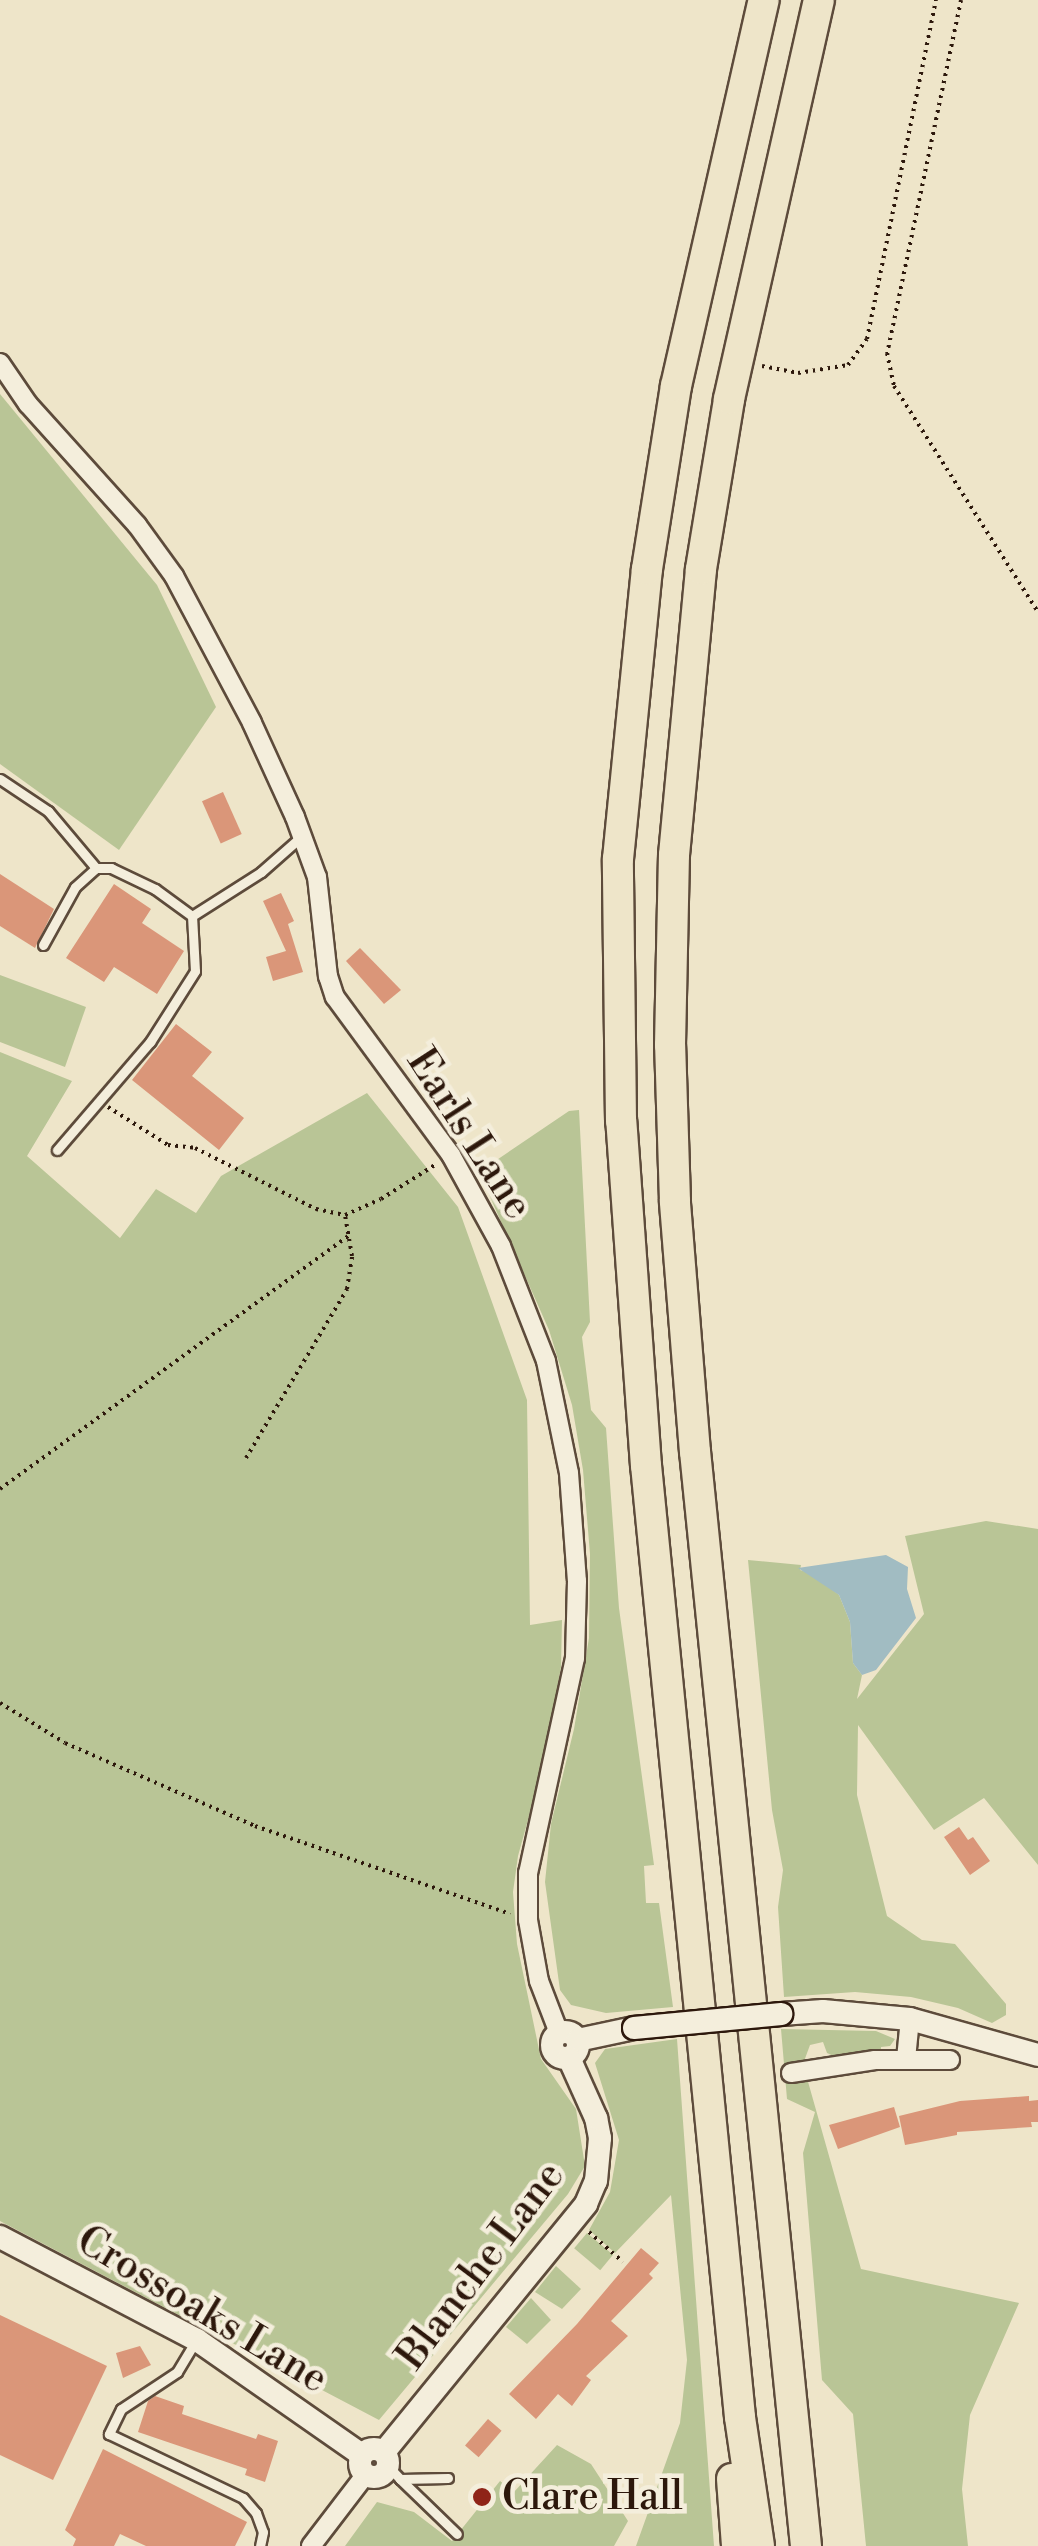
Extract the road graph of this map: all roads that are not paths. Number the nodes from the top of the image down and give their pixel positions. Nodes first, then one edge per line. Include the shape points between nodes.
1 (764, 0) edge
2 (819, 0) edge
3 (0, 363) edge
4 (0, 778) edge
5 (302, 836) junction
6 (96, 868) junction
7 (192, 916) junction
8 (43, 944) dead end
9 (57, 1150) dead end
10 (910, 2018) junction
11 (568, 2044) junction
12 (1038, 2055) edge
13 (906, 2059) junction
14 (950, 2060) dead end
15 (792, 2074) dead end
16 (0, 2237) edge
17 (196, 2340) junction
18 (740, 2417) junction
19 (380, 2465) junction
20 (448, 2478) dead end
21 (457, 2534) dead end
22 (260, 2546) edge
23 (311, 2546) edge
24 (737, 2546) edge
25 (759, 2546) edge
26 (806, 2546) edge

1 - 18 highway via 676,386 647,569 618,859 621,1121 645,1446
2 - 26 highway via 737,362 702,569 680,798 670,1065 695,1452
3 - 5 street, Earls Lane via 174,576 252,723
4 - 6 lane via 48,812
5 - 7 lane
5 - 11 street, Earls Lane via 317,877 335,996 451,1155 501,1246 546,1361 570,1473 578,1581 575,1658 528,1873 528,1920 538,1981
6 - 7 lane via 155,888
6 - 8 lane
7 - 9 lane via 195,971 150,1042
10 - 11 street, bridge via 781,2014 634,2028
10 - 12 street
10 - 13 street
11 - 19 street, Blanche Lane via 600,2138 596,2182
13 - 14 street
13 - 15 street
16 - 17 street, Crossoaks Lane
17 - 19 street, Crossoaks Lane
17 - 22 lane via 177,2372 121,2408 109,2434 243,2498 263,2532
18 - 24 highway via 731,2464
18 - 25 highway
19 - 20 lane
19 - 21 lane
19 - 23 street, Blanche Lane

